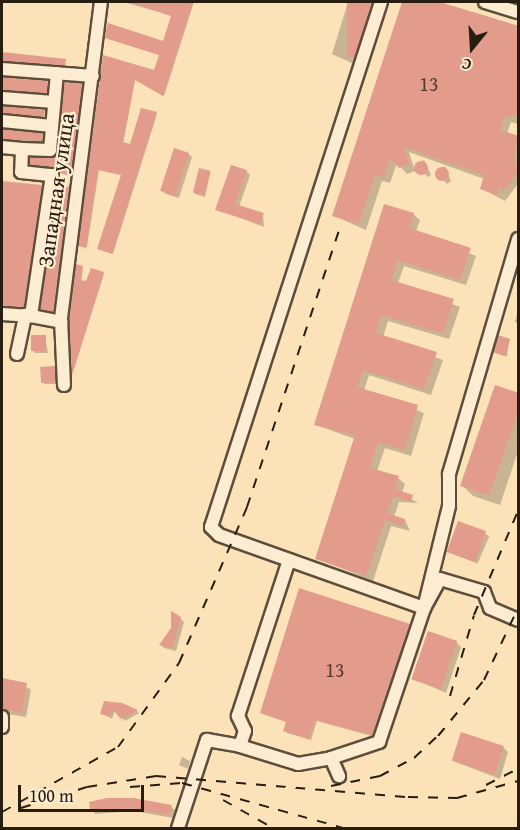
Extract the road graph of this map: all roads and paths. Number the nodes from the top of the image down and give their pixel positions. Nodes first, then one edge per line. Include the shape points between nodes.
1 (101, 2) edge
2 (381, 2) edge
3 (485, 2) edge
4 (500, 4) edge
5 (519, 12) edge
6 (2, 69) edge
7 (57, 74) junction
8 (93, 76) junction
9 (2, 98) edge
10 (54, 102) junction
11 (2, 121) edge
12 (52, 126) junction
13 (2, 147) edge
14 (22, 149) junction
15 (519, 239) edge
16 (2, 314) edge
17 (28, 316) junction
18 (61, 322) junction
19 (17, 354) dead end
20 (64, 385) dead end
21 (289, 560) junction
22 (424, 608) junction
23 (519, 620) edge
24 (2, 717) edge
25 (2, 727) edge
26 (240, 746) junction
27 (331, 758) junction
28 (339, 776) dead end
29 (178, 828) edge

1 - 8 street, Западная улица
2 - 21 street via 210,517 219,535
3 - 4 street
4 - 5 street
6 - 7 street
7 - 8 street
7 - 10 street
8 - 18 street, Западная улица
9 - 10 street
10 - 12 street
11 - 12 street
12 - 14 street via 50,150
13 - 14 street
14 - 17 street via 21,172 52,175
15 - 22 street via 449,474 449,506
16 - 17 street
17 - 18 street
17 - 19 street
18 - 20 street, Западная улица
21 - 22 street
21 - 26 street via 238,716 245,731
22 - 23 street via 440,579 484,592 490,608
22 - 27 street via 379,742
24 - 25 street
26 - 27 street via 298,764
26 - 29 street via 207,740
27 - 28 street

